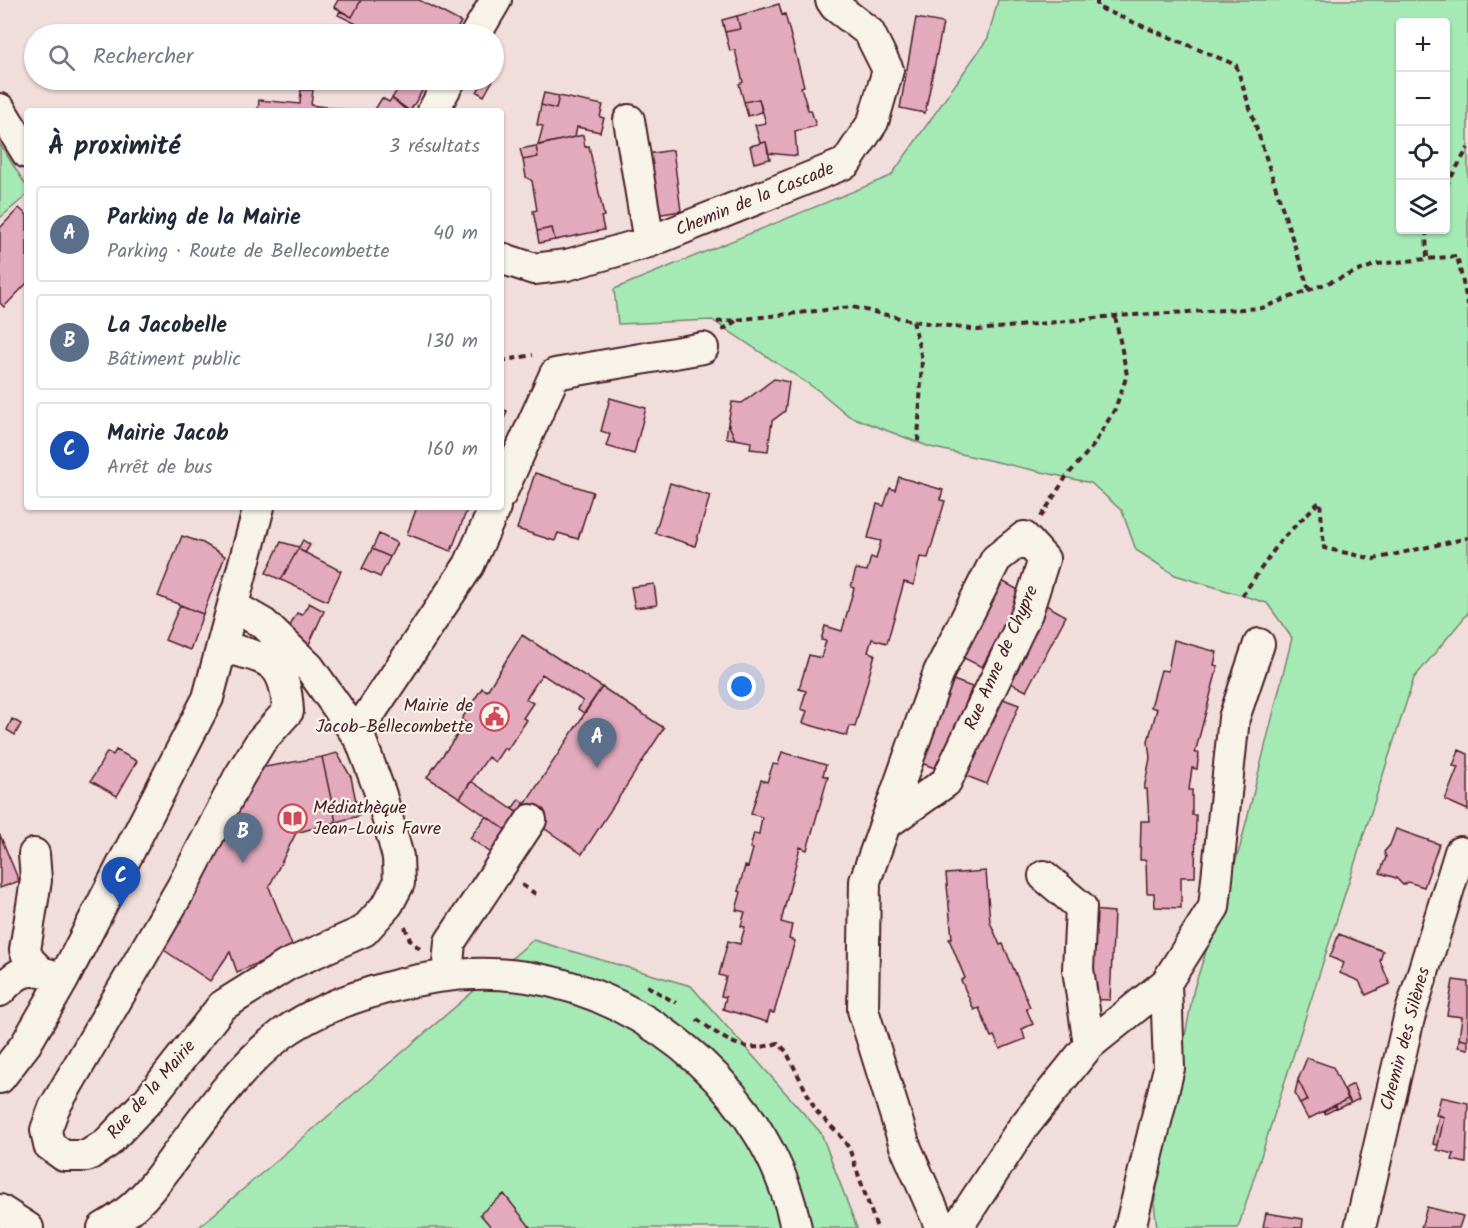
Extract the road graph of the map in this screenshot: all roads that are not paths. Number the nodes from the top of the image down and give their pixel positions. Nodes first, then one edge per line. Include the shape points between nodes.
1 (496, 0) edge
2 (831, 0) edge
3 (482, 24) edge
4 (0, 110) edge
5 (629, 120) dead end
6 (24, 148) edge
7 (650, 242) junction
8 (504, 259) edge
9 (705, 336) road end
10 (504, 487) edge
11 (258, 510) edge
12 (494, 510) edge
13 (233, 606) junction
14 (1259, 644) dead end
15 (224, 647) junction
16 (356, 734) junction
17 (531, 820) dead end
18 (886, 824) junction
19 (1460, 852) dead end
20 (34, 854) dead end
21 (1044, 876) dead end
22 (51, 975) junction
23 (447, 975) junction
24 (1166, 983) junction
25 (0, 991) edge
26 (1089, 1045) junction
27 (0, 1078) edge
28 (0, 1210) edge
29 (28, 1228) edge
30 (103, 1228) edge
31 (796, 1228) edge
32 (941, 1228) edge
33 (957, 1228) edge
34 (1130, 1228) edge
35 (1359, 1228) edge

1 - 3 street
2 - 7 street, Chemin de la Cascade via 868,32 888,70 873,122 846,163
4 - 6 street
5 - 7 street, Chemin de la Cascade
7 - 8 street, Chemin de la Cascade via 567,265 534,269
9 - 10 street via 555,374
11 - 13 street
12 - 16 street via 469,565
13 - 15 street
13 - 16 street via 264,624 309,667
14 - 24 street via 1234,718 1214,907
15 - 16 street, Rue de la Mairie via 269,660 287,685 288,711 261,741 239,777 182,887 54,1108 46,1130 49,1145 64,1156 87,1156 107,1143 149,1100 222,1006 287,965 364,931 388,904 399,883 398,857 381,795
15 - 22 street via 208,698
17 - 23 street via 450,942
18 - 18 street, Rue Anne de Chypre via 945,782 1017,634 1044,559 1024,537 996,559 939,672
18 - 32 street via 865,881 863,1010 905,1146
19 - 35 street, Chemin des Silènes via 1409,1018
20 - 22 street via 36,880 25,950 29,960
21 - 26 street via 1081,907 1078,969
22 - 25 street via 14,976
22 - 27 street via 26,1044
23 - 30 street via 354,996 310,1016 281,1035 226,1088 150,1190 126,1215
23 - 31 street via 502,975 551,982 627,1010 677,1042 720,1082 756,1130 777,1170
24 - 26 street
24 - 34 street via 1168,1068
26 - 33 street via 1021,1130
28 - 29 street

